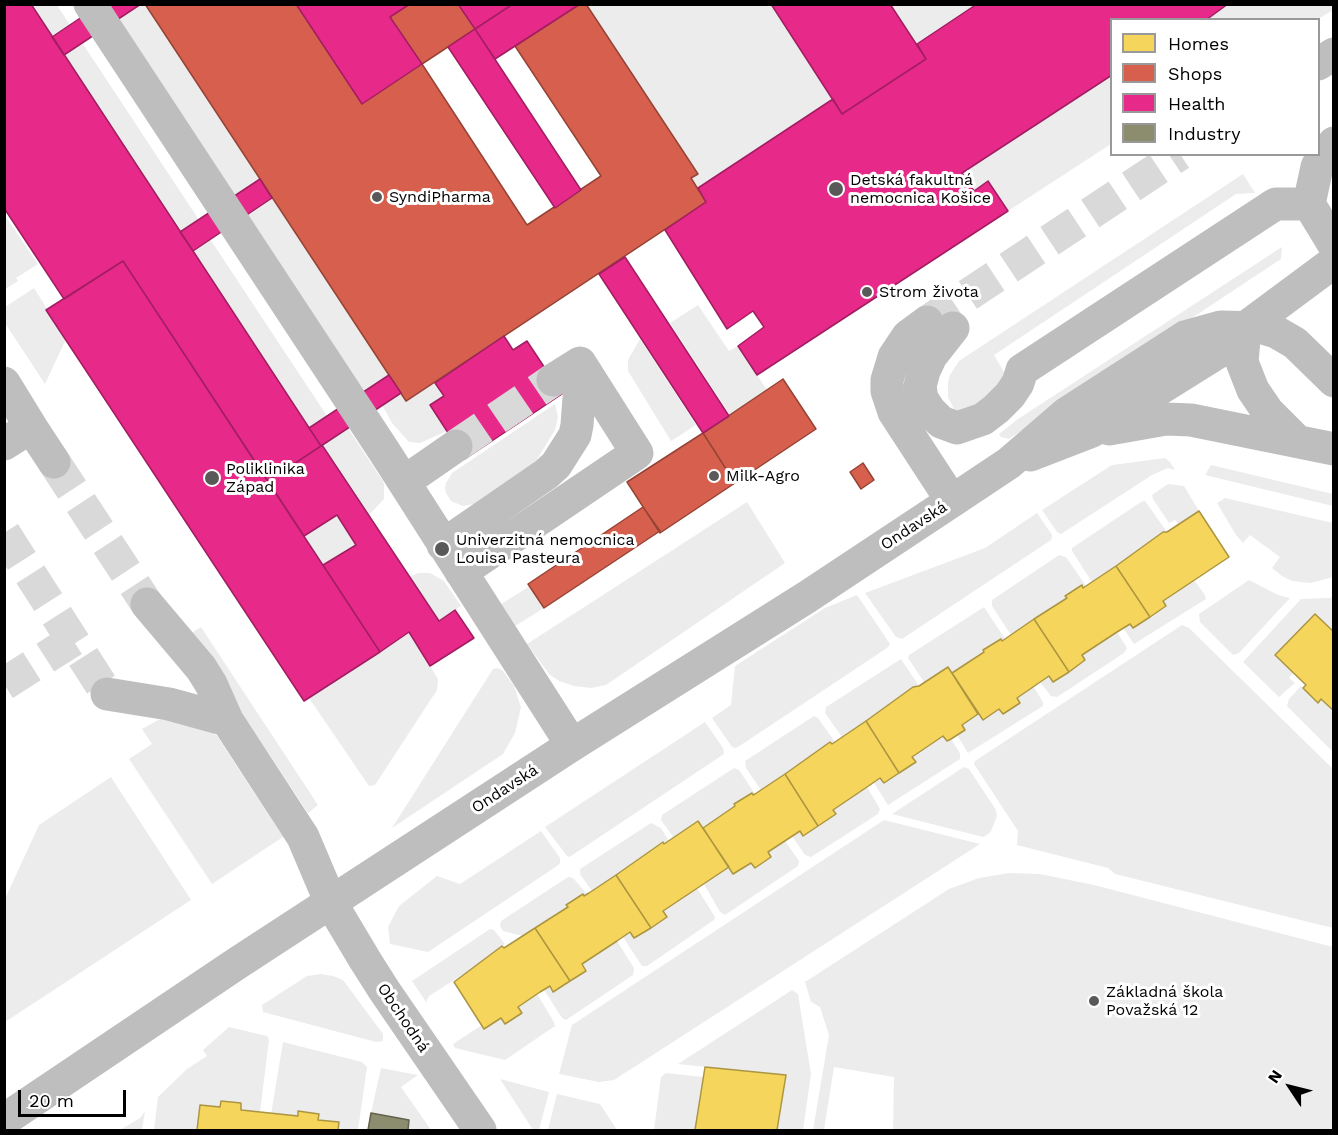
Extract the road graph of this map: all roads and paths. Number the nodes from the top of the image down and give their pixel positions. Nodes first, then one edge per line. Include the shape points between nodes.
1 (90, 4) edge
2 (1334, 54) edge
3 (1320, 63) edge
4 (1334, 143) edge
5 (1309, 204) junction
6 (1334, 245) edge
7 (1334, 262) edge
8 (1245, 328) junction
9 (1334, 381) edge
10 (4, 382) edge
11 (32, 427) junction
12 (1092, 431) junction
13 (1298, 441) junction
14 (4, 444) edge
15 (456, 446) tunnel mouth
16 (1334, 449) edge
17 (4, 452) edge
18 (1009, 463) junction
19 (404, 482) junction
20 (952, 501) junction
21 (443, 545) junction
22 (461, 572) junction
23 (147, 604) tunnel mouth
24 (107, 694) dead end
25 (227, 720) junction
26 (572, 745) junction
27 (331, 903) junction
28 (4, 1120) edge
29 (480, 1131) edge

1 - 19 street
2 - 3 street
4 - 5 street via 1317,167
5 - 6 street
5 - 20 street via 1271,207 1022,370 1018,383 996,409 983,419 957,428 941,422 922,399 920,386 940,325 908,336 894,357 887,391 894,412
7 - 8 street, Ondavská
8 - 9 street via 1263,328 1295,343
8 - 12 street, Ondavská via 1228,346
8 - 13 street via 1242,362 1253,390 1268,412
8 - 18 street, Ondavská via 1221,327 1185,337 1067,413
10 - 11 street
11 - 14 street
11 - 17 street via 54,462 41,450 26,445
12 - 13 street via 1166,419 1191,420
12 - 18 street, Ondavská
13 - 16 street
15 - 19 street
18 - 20 street, Ondavská
19 - 21 street
20 - 26 street, Ondavská
21 - 22 street
21 - 22 street via 556,465 575,435 578,416 566,389 580,363 637,453
22 - 26 street
23 - 25 street, Obchodná via 201,668
24 - 25 street via 169,704
25 - 27 street, Obchodná via 303,837
26 - 27 street, Ondavská
27 - 28 street, Ondavská
27 - 29 street, Obchodná via 384,990

